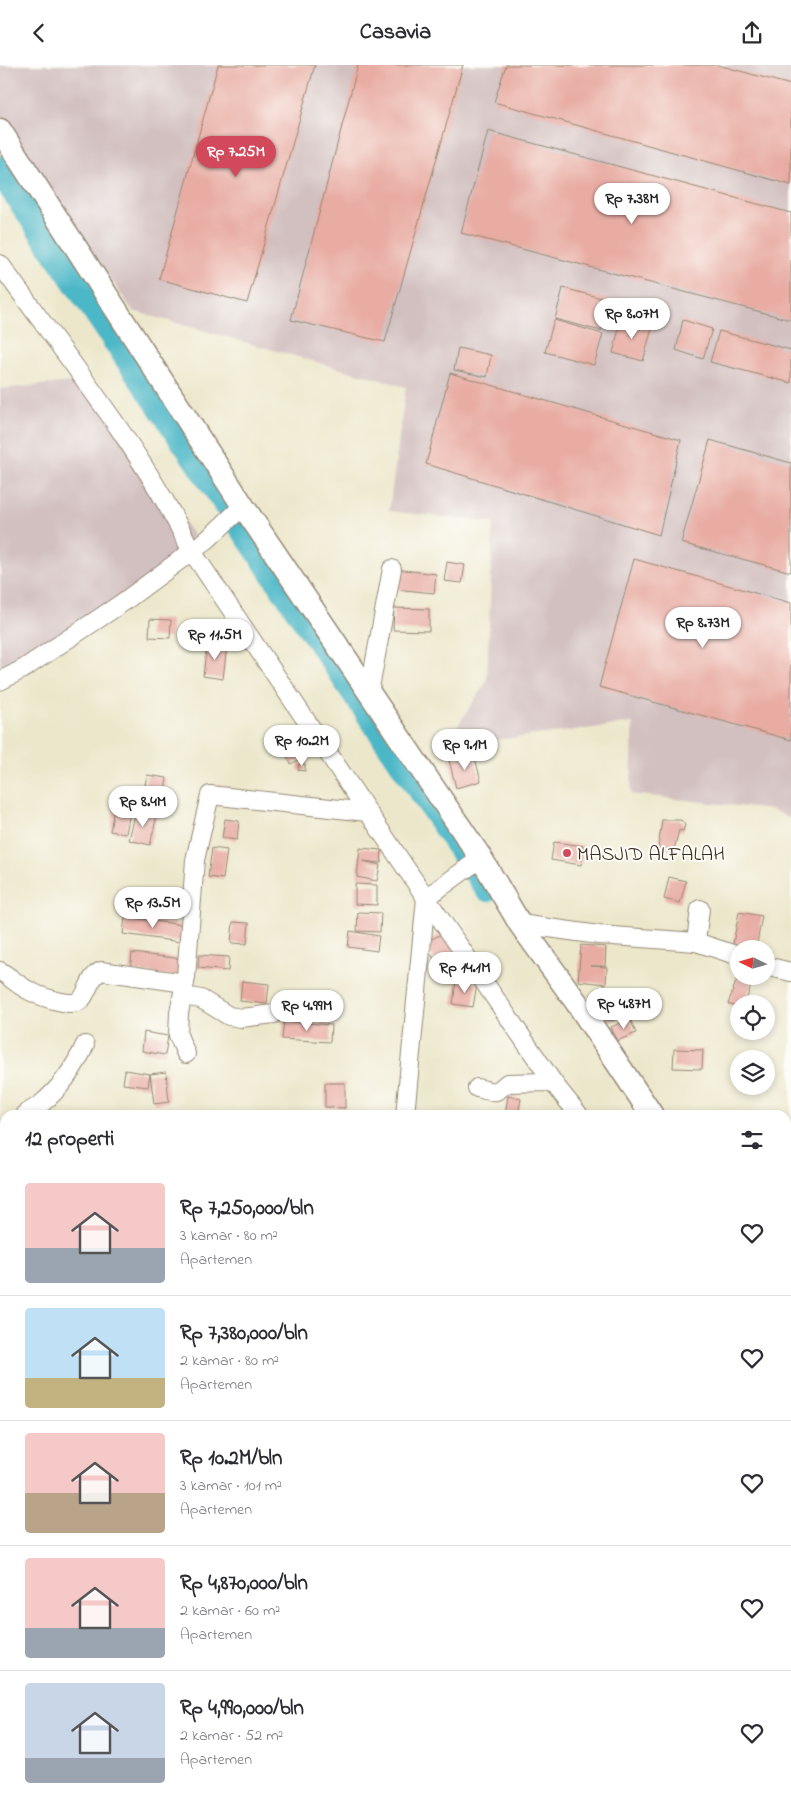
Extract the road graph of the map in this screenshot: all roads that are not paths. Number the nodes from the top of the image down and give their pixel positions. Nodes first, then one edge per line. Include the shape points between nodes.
1 (0, 130) edge
2 (0, 264) edge
3 (241, 507) junction
4 (191, 550) junction
5 (392, 569) dead end
6 (0, 681) edge
7 (369, 693) junction
8 (367, 811) junction
9 (477, 861) junction
10 (426, 898) junction
11 (700, 909) dead end
12 (520, 924) junction
13 (696, 942) junction
14 (730, 953) edge
15 (775, 968) edge
16 (0, 971) edge
17 (791, 972) edge
18 (184, 989) junction
19 (274, 1014) dead end
20 (86, 1045) dead end
21 (186, 1054) dead end
22 (555, 1085) junction
23 (477, 1088) dead end
24 (32, 1110) edge
25 (405, 1110) edge
26 (575, 1110) edge
27 (649, 1110) edge

1 - 3 street
2 - 4 street via 89,385 171,508
3 - 4 street
3 - 7 street
4 - 6 street via 122,603 24,669
4 - 8 street
5 - 7 street
7 - 9 street
8 - 10 street
8 - 18 street via 210,795 196,861
9 - 10 street
9 - 12 street
10 - 22 street
10 - 25 street
11 - 13 street
12 - 13 street via 600,935
12 - 27 street
13 - 14 street
15 - 17 street
16 - 18 street via 26,990 72,1004 82,998 88,985 101,971
18 - 19 street via 229,1016 241,1018
18 - 21 street via 178,1035
20 - 24 street via 75,1067
22 - 23 street via 509,1083 494,1092
22 - 26 street

